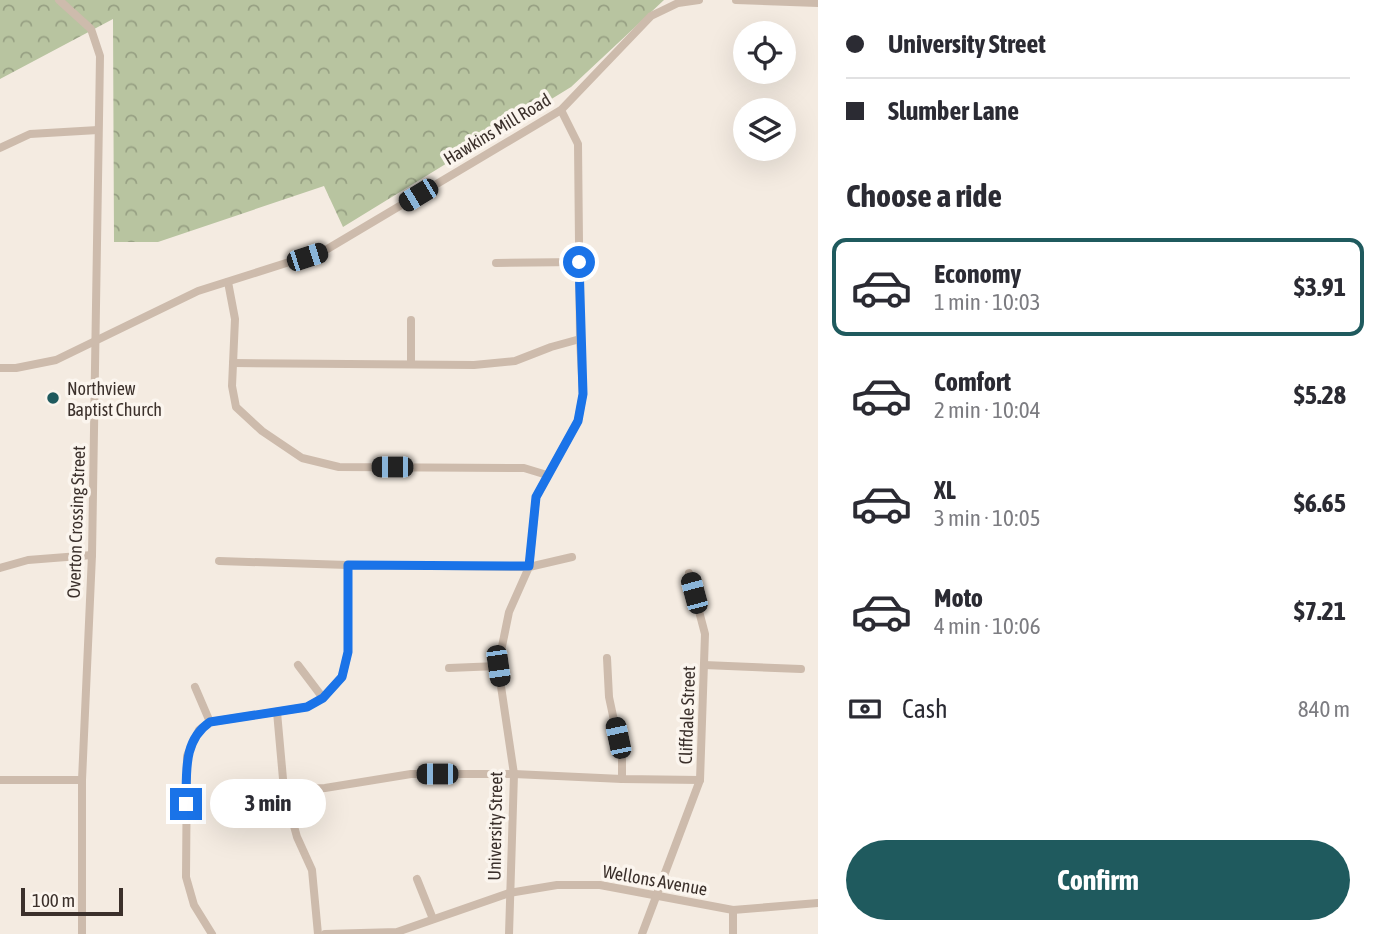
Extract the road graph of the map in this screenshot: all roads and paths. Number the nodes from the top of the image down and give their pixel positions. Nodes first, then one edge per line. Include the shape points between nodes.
1 (59, 0) edge
2 (699, 0) edge
3 (736, 0) edge
4 (818, 3) edge
5 (561, 110) junction
6 (98, 130) junction
7 (0, 148) edge
8 (579, 262) junction
9 (496, 263) dead end
10 (228, 282) junction
11 (411, 320) dead end
12 (580, 339) junction
13 (96, 340) junction
14 (233, 363) junction
15 (411, 363) junction
16 (0, 368) edge
17 (547, 475) junction
18 (92, 555) junction
19 (572, 557) dead end
20 (219, 561) dead end
21 (348, 565) junction
22 (529, 566) junction
23 (0, 568) edge
24 (689, 573) dead end
25 (607, 658) dead end
26 (298, 665) dead end
27 (704, 665) junction
28 (498, 666) junction
29 (450, 668) dead end
30 (801, 669) dead end
31 (195, 687) dead end
32 (323, 698) junction
33 (277, 712) junction
34 (210, 722) junction
35 (513, 774) junction
36 (622, 779) junction
37 (0, 780) edge
38 (82, 780) junction
39 (700, 780) junction
40 (284, 790) junction
41 (417, 879) dead end
42 (509, 893) junction
43 (656, 897) junction
44 (818, 903) edge
45 (733, 910) junction
46 (433, 919) junction
47 (82, 934) edge
48 (212, 934) edge
49 (318, 934) edge
50 (325, 934) edge
51 (509, 934) edge
52 (642, 934) edge
53 (733, 934) edge

1 - 6 street, Overton Crossing Street via 91,29 100,56
2 - 5 street, Hawkins Mill Road via 651,16
3 - 4 street
5 - 8 street, University Street via 578,144
5 - 10 street, Hawkins Mill Road via 324,251
6 - 7 street via 30,134
6 - 13 street, Overton Crossing Street
8 - 9 street
8 - 12 street, University Street
10 - 13 street, Hawkins Mill Road via 198,291
10 - 14 street via 235,319
11 - 15 street
12 - 15 street via 515,361
12 - 17 street, University Street via 583,394 578,421
13 - 16 street, Hawkins Mill Road via 56,360
13 - 18 street, Overton Crossing Street
14 - 15 street
14 - 17 street via 236,407 302,458 339,467 524,468
17 - 22 street, University Street via 536,497
18 - 23 street via 28,560
18 - 38 street, Overton Crossing Street
19 - 22 street
20 - 21 street
21 - 22 street
21 - 32 street via 348,652 342,677
22 - 28 street, University Street via 509,612
24 - 27 street, Cliffdale Street via 705,634
25 - 36 street
26 - 32 street
27 - 30 street
27 - 39 street, Cliffdale Street
28 - 29 street
28 - 35 street, University Street
31 - 34 street
32 - 33 street via 307,707
33 - 34 street
33 - 40 street
34 - 48 street via 199,730 187,756 186,877 194,905
35 - 36 street
35 - 40 street via 411,774
35 - 42 street, University Street
36 - 39 street
37 - 38 street
38 - 47 street, Overton Crossing Street
39 - 43 street, Cliffdale Street
40 - 49 street via 312,870
41 - 46 street
42 - 43 street, Wellons Avenue via 557,885 600,885
42 - 46 street, Wellons Avenue
42 - 51 street, University Street
43 - 45 street, Wellons Avenue
43 - 52 street, Cliffdale Street
44 - 45 street, Wellons Avenue
45 - 53 street
46 - 50 street, Wellons Avenue via 397,932

